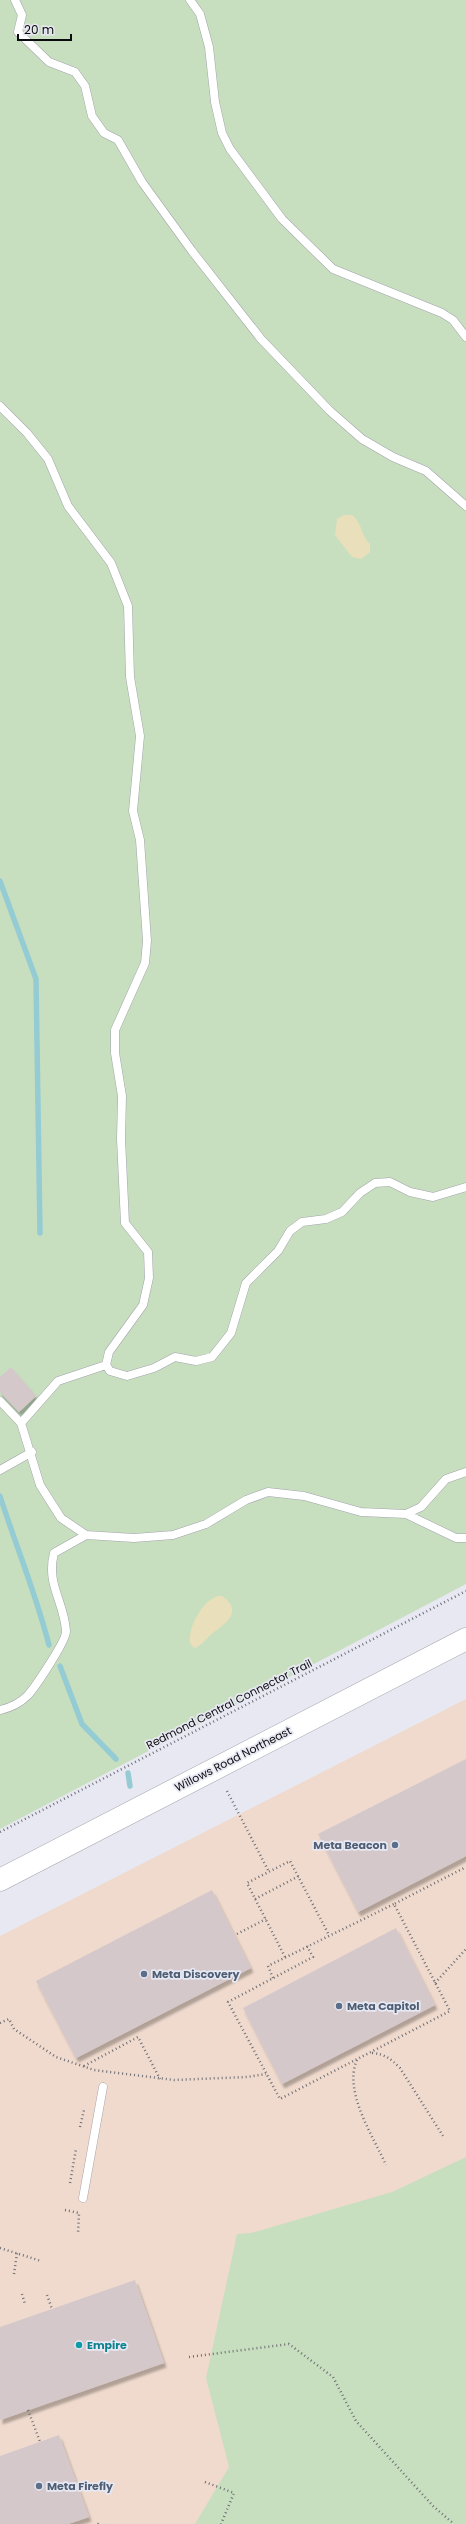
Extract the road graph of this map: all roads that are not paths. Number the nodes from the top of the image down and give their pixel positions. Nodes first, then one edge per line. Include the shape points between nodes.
1 (15, 0) edge
2 (190, 0) edge
3 (466, 337) edge
4 (0, 406) edge
5 (466, 506) edge
6 (466, 1187) edge
7 (106, 1365) junction
8 (0, 1401) edge
9 (21, 1423) junction
10 (32, 1452) junction
11 (0, 1470) edge
12 (466, 1472) edge
13 (406, 1514) junction
14 (86, 1535) junction
15 (466, 1538) edge
16 (466, 1639) edge
17 (0, 1710) edge
18 (0, 1880) edge
19 (103, 2087) dead end
20 (83, 2198) dead end

1 - 5 lane via 22,15 18,32 49,62 75,72 85,86 92,116 104,133 118,140 146,188 261,339 330,411 362,438 393,457 426,471
2 - 3 lane via 200,14 209,47 215,102 222,133 230,149 282,219 333,269 442,314 453,320
4 - 7 lane via 48,459 68,506 110,563 128,606 130,677 140,736 133,811 140,840 147,941 145,963 115,1030 114,1053 122,1096 121,1139 125,1223 148,1252 149,1278 143,1305 109,1352
6 - 7 lane via 433,1197 410,1192 390,1182 375,1183 360,1193 342,1212 302,1222 290,1231 278,1251 246,1283 231,1333 212,1357 196,1361 175,1358 127,1376 110,1371
7 - 9 lane via 58,1381
8 - 9 lane
9 - 10 lane
10 - 11 lane
10 - 14 lane via 40,1485 61,1518
12 - 13 lane via 446,1479 421,1507
13 - 14 lane via 361,1512 304,1496 268,1492 246,1500 206,1524 173,1535 134,1538
13 - 15 lane via 456,1538
14 - 17 lane via 54,1553 50,1569 67,1632 59,1652 28,1696
16 - 18 main road, Willows Road Northeast
19 - 20 lane

